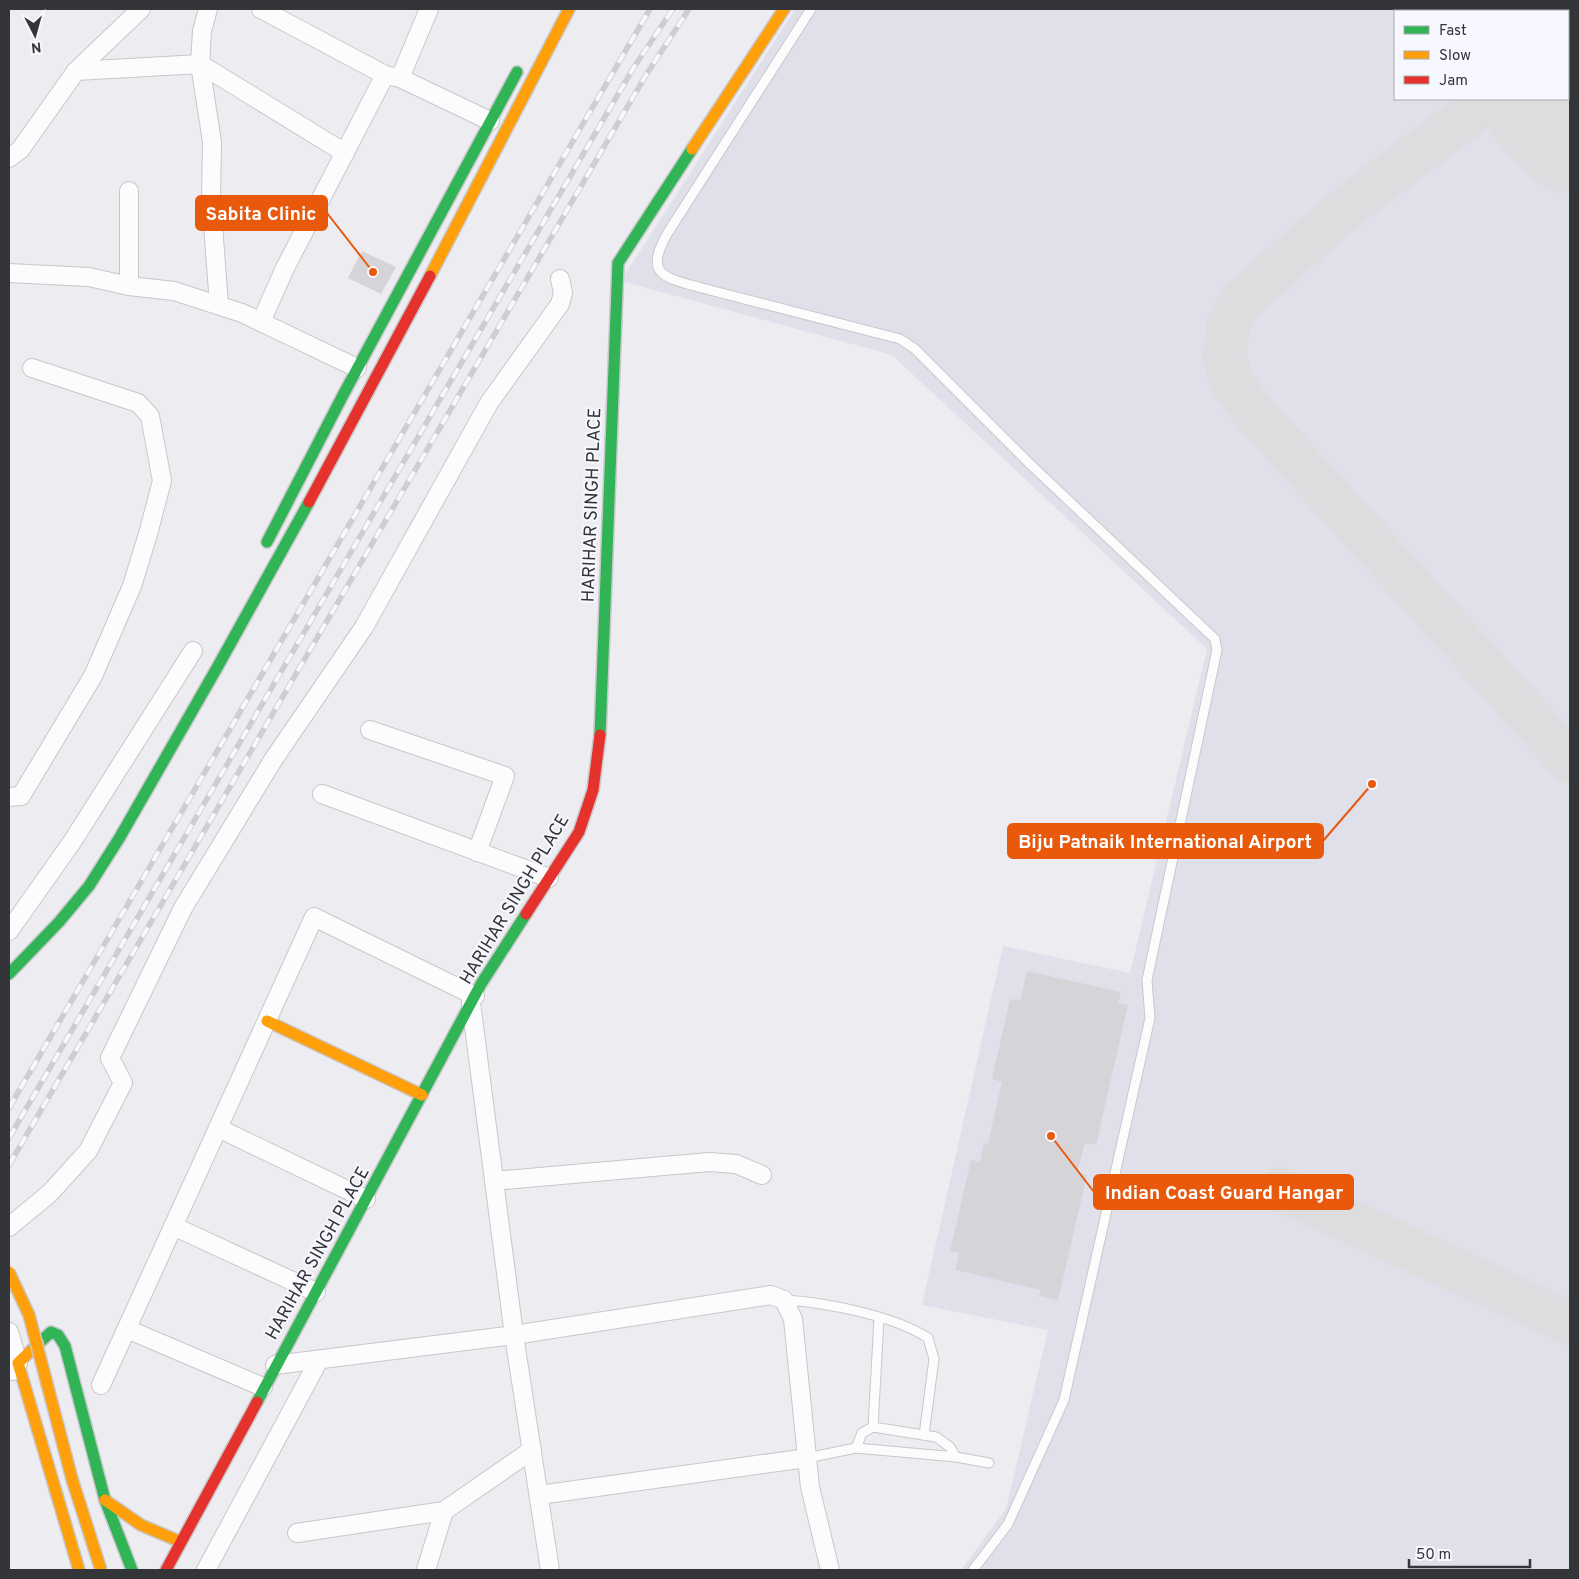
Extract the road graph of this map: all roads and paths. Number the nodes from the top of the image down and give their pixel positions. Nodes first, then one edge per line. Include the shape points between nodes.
1 (141, 9) edge
2 (208, 9) edge
3 (261, 9) edge
4 (429, 9) edge
5 (569, 9) edge
6 (784, 9) edge
7 (811, 9) edge
8 (523, 60) dead end
9 (200, 64) junction
10 (76, 71) junction
11 (393, 76) junction
12 (490, 121) junction
13 (345, 153) junction
14 (9, 158) edge
15 (128, 191) dead end
16 (9, 273) edge
17 (560, 279) dead end
18 (129, 286) junction
19 (219, 305) junction
20 (261, 322) junction
21 (32, 368) dead end
22 (357, 368) junction
23 (260, 556) dead end
24 (193, 651) dead end
25 (201, 672) dead end
26 (370, 730) dead end
27 (322, 794) dead end
28 (9, 797) edge
29 (120, 837) junction
30 (477, 852) junction
31 (550, 878) junction
32 (9, 931) edge
33 (9, 974) edge
34 (473, 999) junction
35 (267, 1020) junction
36 (422, 1094) junction
37 (218, 1128) junction
38 (762, 1175) dead end
39 (494, 1181) junction
40 (366, 1199) junction
41 (174, 1226) junction
42 (9, 1227) edge
43 (9, 1272) edge
44 (316, 1292) junction
45 (784, 1300) junction
46 (879, 1318) junction
47 (127, 1329) junction
48 (9, 1332) edge
49 (514, 1335) junction
50 (319, 1360) junction
51 (275, 1365) junction
52 (14, 1370) edge
53 (101, 1385) dead end
54 (263, 1387) junction
55 (873, 1427) junction
56 (924, 1435) junction
57 (856, 1448) junction
58 (532, 1450) junction
59 (956, 1457) junction
60 (807, 1458) junction
61 (989, 1463) dead end
62 (539, 1495) junction
63 (105, 1500) junction
64 (444, 1511) junction
65 (297, 1533) dead end
66 (180, 1542) junction
67 (79, 1570) edge
68 (102, 1570) edge
69 (132, 1570) edge
70 (166, 1570) edge
71 (206, 1570) edge
72 (426, 1570) edge
73 (550, 1570) edge
74 (830, 1570) edge
75 (973, 1570) edge

1 - 10 street
2 - 9 street via 202,31
3 - 11 street
4 - 11 street
5 - 29 street via 376,380
6 - 31 street, HARIHAR SINGH PLACE via 618,263 598,749 593,790 579,832
7 - 75 lane via 667,234 658,251 660,272 668,279 698,288 900,339 1214,639 1217,650 1147,980 1150,1018 1064,1400 1008,1524
8 - 12 street
9 - 10 street
9 - 13 street
9 - 19 street via 212,142 211,198
10 - 14 street via 20,150
11 - 12 street
11 - 13 street
12 - 22 street
13 - 20 street via 285,268
15 - 18 street
16 - 18 street via 89,277
17 - 42 street via 563,293 560,304 489,403 364,627 273,760 183,908 110,1058 123,1083 88,1151 50,1193
18 - 19 street via 174,291
19 - 20 street
20 - 22 street
21 - 28 street via 138,403 150,416 162,481 132,586 93,676 21,796
22 - 23 street
24 - 32 street via 72,842
25 - 29 street via 132,804
26 - 30 street via 504,776
27 - 30 street
29 - 33 street via 89,886
30 - 31 street
31 - 34 street, HARIHAR SINGH PLACE
34 - 35 street via 314,917
34 - 36 street, HARIHAR SINGH PLACE
34 - 39 street
35 - 36 street
35 - 37 street
36 - 40 street, HARIHAR SINGH PLACE
37 - 40 street
37 - 41 street
38 - 39 street via 736,1164 709,1162
39 - 49 street
40 - 44 street, HARIHAR SINGH PLACE
41 - 44 street
41 - 47 street
43 - 68 street, bridge via 29,1315 72,1479
44 - 51 street, HARIHAR SINGH PLACE
45 - 46 lane via 816,1301
45 - 49 street via 772,1295 758,1296
45 - 60 street via 792,1319
46 - 55 lane
46 - 56 lane via 920,1332 932,1347 933,1371
47 - 53 street
47 - 54 street
48 - 52 street
49 - 50 street
49 - 58 street
50 - 51 street
50 - 71 street
51 - 54 street, HARIHAR SINGH PLACE
52 - 63 street via 52,1332 58,1335 65,1346
52 - 67 street
54 - 66 street, HARIHAR SINGH PLACE
55 - 56 lane
55 - 57 lane via 862,1433
56 - 59 lane via 946,1443
57 - 59 lane
57 - 60 lane
58 - 62 street
58 - 64 street
59 - 61 lane
60 - 62 street
60 - 74 street via 810,1486
62 - 73 street
63 - 66 street via 126,1518 156,1535
63 - 69 street
64 - 65 street
64 - 72 street
66 - 70 street, HARIHAR SINGH PLACE

